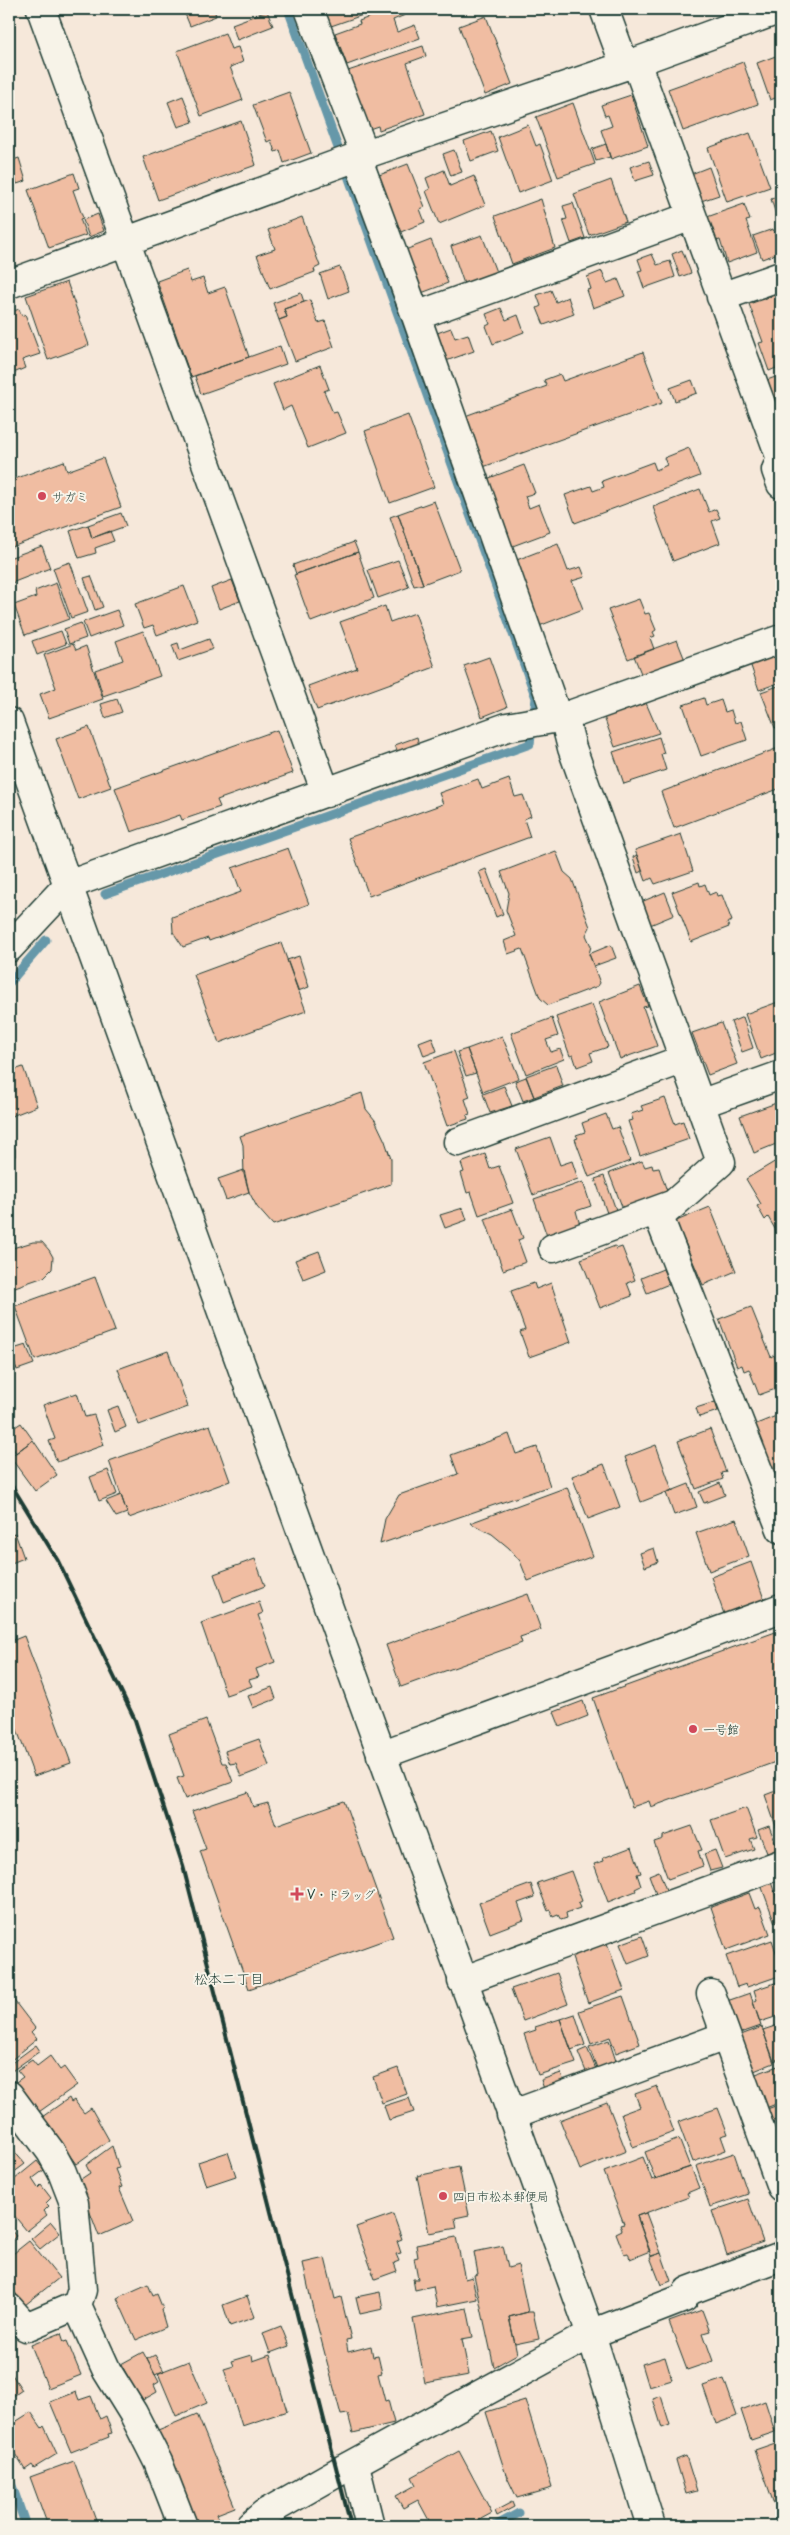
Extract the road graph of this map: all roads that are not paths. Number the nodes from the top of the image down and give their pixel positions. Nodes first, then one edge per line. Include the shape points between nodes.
1 (41, 9) edge
2 (309, 9) edge
3 (604, 9) edge
4 (781, 9) edge
5 (630, 64) junction
6 (358, 157) junction
7 (692, 216) junction
8 (126, 243) junction
9 (781, 276) edge
10 (9, 284) edge
11 (721, 297) junction
12 (416, 316) junction
13 (781, 459) edge
14 (781, 484) edge
15 (781, 639) edge
16 (559, 718) junction
17 (9, 722) edge
18 (326, 793) junction
19 (68, 885) junction
20 (9, 948) edge
21 (684, 1059) junction
22 (781, 1075) edge
23 (700, 1104) junction
24 (458, 1142) dead end
25 (674, 1204) junction
26 (553, 1248) dead end
27 (781, 1529) edge
28 (781, 1608) edge
29 (381, 1755) junction
30 (781, 1864) edge
31 (462, 1981) junction
32 (711, 1994) dead end
33 (725, 2036) junction
34 (9, 2095) edge
35 (511, 2115) junction
36 (781, 2187) edge
37 (781, 2256) edge
38 (77, 2305) junction
39 (9, 2308) edge
40 (591, 2334) junction
41 (355, 2464) junction
42 (183, 2526) edge
43 (250, 2526) edge
44 (370, 2526) edge
45 (651, 2526) edge

1 - 8 street
2 - 6 street
3 - 5 street
4 - 5 street
5 - 6 street
5 - 7 street
6 - 8 street
6 - 12 street
7 - 11 street
7 - 12 street
8 - 10 street
8 - 18 street
9 - 11 street
11 - 13 street
12 - 16 street
13 - 14 street via 776,470
15 - 16 street
16 - 18 street via 512,727
16 - 21 street
17 - 19 street
18 - 19 street
19 - 20 street
19 - 29 street
21 - 23 street
21 - 24 street
22 - 23 street
23 - 25 street via 721,1162
25 - 26 street
25 - 27 street via 659,1218
28 - 29 street
29 - 31 street
30 - 31 street
31 - 35 street
32 - 33 street
33 - 35 street
33 - 36 street
34 - 38 street via 54,2159 74,2203 82,2290
35 - 40 street
37 - 40 street via 688,2291 684,2298
38 - 39 street via 26,2327
38 - 42 street via 107,2371 158,2462
40 - 41 street
40 - 45 street
41 - 43 street via 264,2514
41 - 44 street

